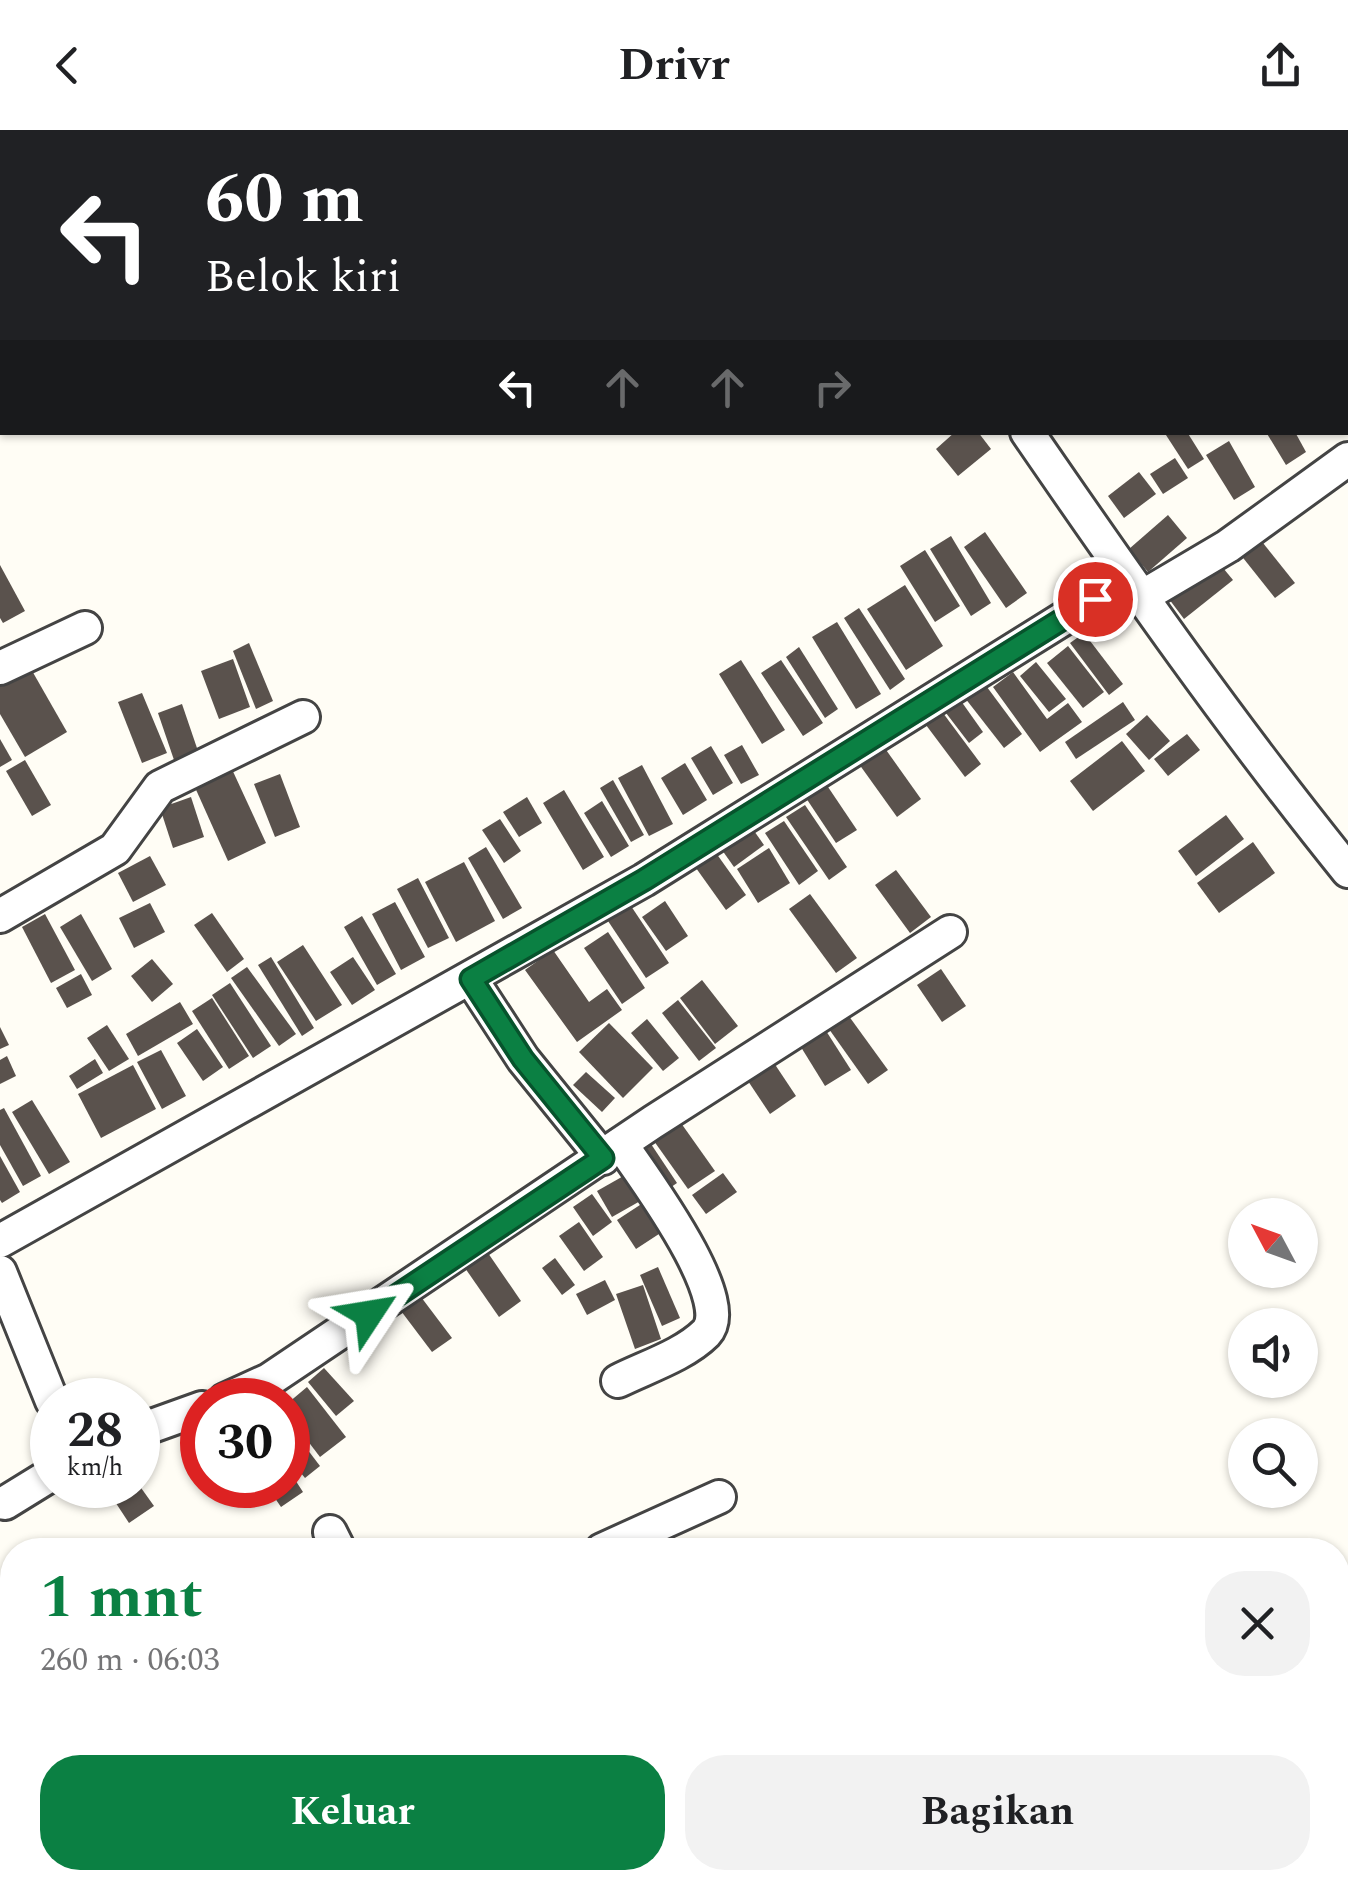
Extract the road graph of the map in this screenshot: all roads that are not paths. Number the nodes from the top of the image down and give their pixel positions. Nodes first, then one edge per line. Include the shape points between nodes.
1 (1029, 435) edge
2 (1348, 459) edge
3 (1134, 588) junction
4 (86, 628) dead end
5 (0, 668) edge
6 (302, 717) dead end
7 (1348, 872) edge
8 (0, 916) edge
9 (950, 932) dead end
10 (471, 979) junction
11 (612, 1151) junction
12 (0, 1241) edge
13 (0, 1272) edge
14 (43, 1378) edge
15 (272, 1378) edge
16 (618, 1381) dead end
17 (30, 1487) edge
18 (718, 1497) dead end
19 (5, 1502) dead end
20 (628, 1538) edge

1 - 3 street
2 - 3 street via 1228,546
3 - 7 street
3 - 10 street
4 - 5 street
6 - 8 street via 160,788 115,849
9 - 11 street
10 - 11 street via 523,1059
10 - 12 street
11 - 15 street
11 - 16 street via 687,1242 713,1316 709,1331 688,1346
13 - 14 street
17 - 19 street
18 - 20 street

